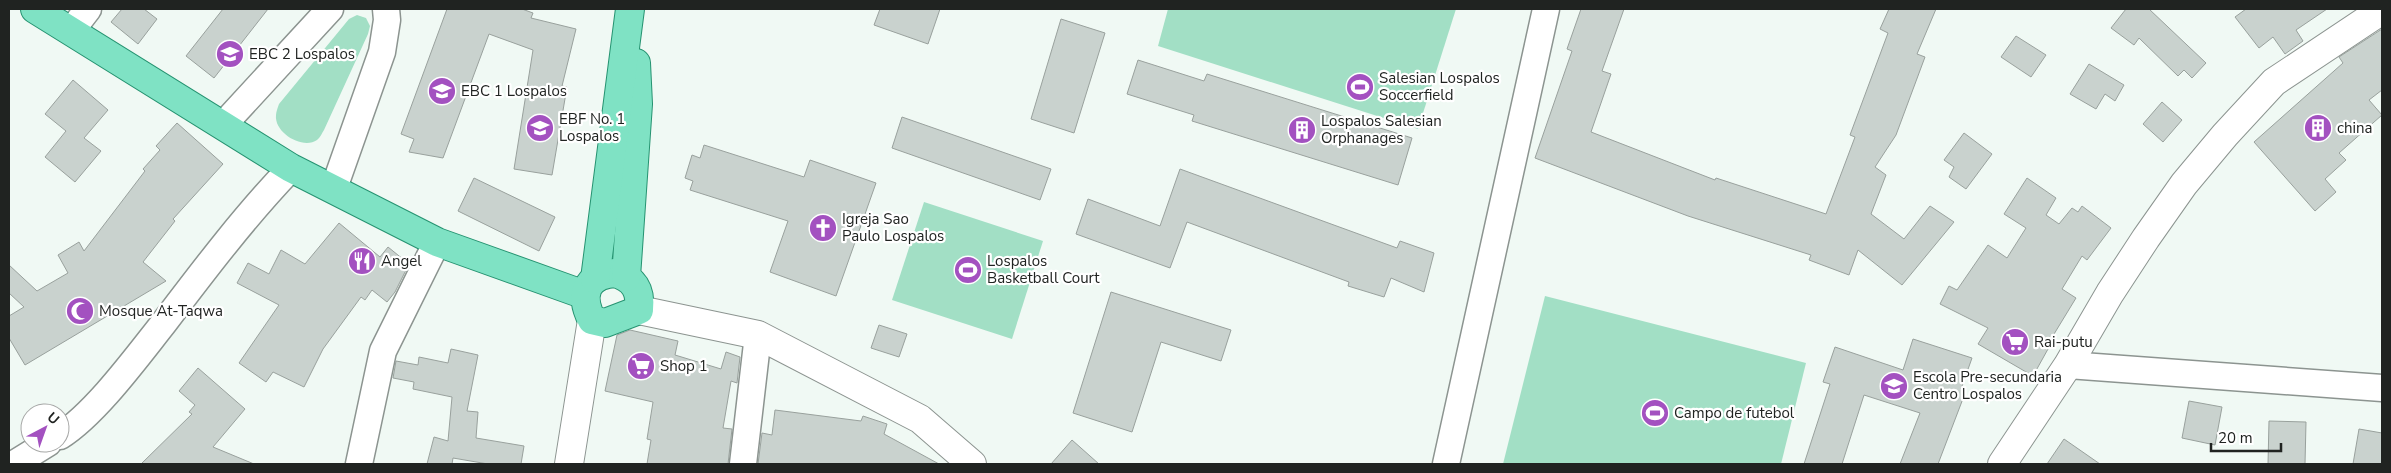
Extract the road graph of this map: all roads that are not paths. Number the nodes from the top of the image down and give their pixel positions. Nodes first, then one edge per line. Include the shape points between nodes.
1 (36, 9) edge
2 (88, 9) edge
3 (330, 9) edge
4 (386, 9) edge
5 (632, 9) edge
6 (1546, 9) edge
7 (2382, 10) edge
8 (71, 31) junction
9 (224, 124) junction
10 (291, 168) junction
11 (334, 188) junction
12 (436, 242) junction
13 (626, 277) junction
14 (594, 304) junction
15 (638, 310) junction
16 (758, 335) junction
17 (2068, 366) junction
18 (2382, 388) edge
19 (70, 430) edge
20 (32, 453) edge
21 (14, 464) edge
22 (359, 464) edge
23 (569, 464) edge
24 (583, 464) edge
25 (743, 464) edge
26 (972, 464) edge
27 (1446, 464) edge
28 (2002, 464) edge

1 - 8 main road
2 - 8 street
3 - 9 street
4 - 11 street via 382,52
5 - 13 main road via 638,104
5 - 14 main road
6 - 27 street
7 - 17 street via 2274,82 2225,135 2184,184 2146,238
8 - 9 main road
9 - 10 main road
10 - 11 main road
10 - 19 street via 252,209 137,357
11 - 12 main road
12 - 14 main road
12 - 22 street via 383,351
13 - 14 main road via 616,273 604,274
13 - 15 main road via 636,286 640,298
14 - 15 main road
14 - 23 street
14 - 24 street
15 - 16 street
16 - 25 street
16 - 26 street via 920,418
17 - 18 street
17 - 28 street
20 - 21 street

